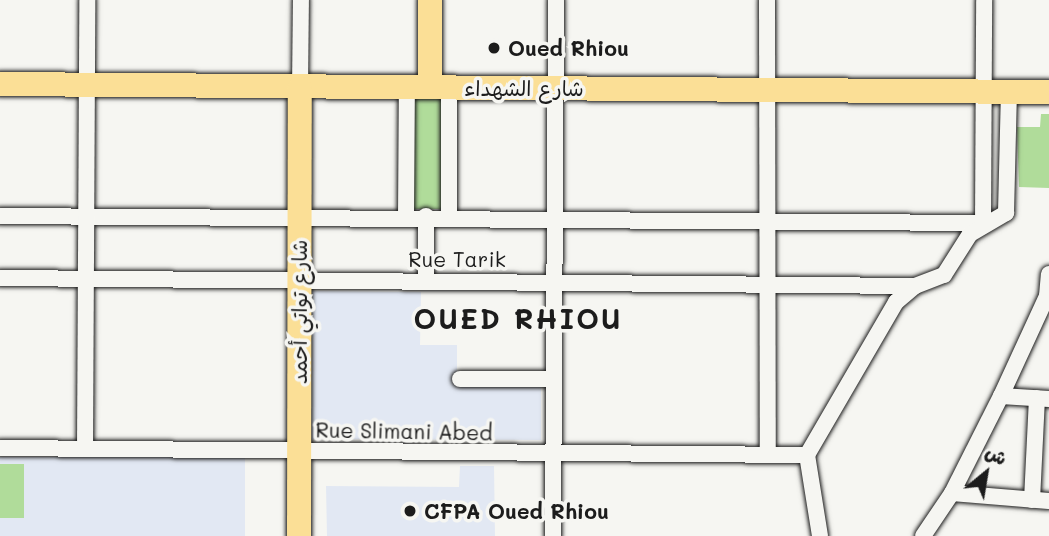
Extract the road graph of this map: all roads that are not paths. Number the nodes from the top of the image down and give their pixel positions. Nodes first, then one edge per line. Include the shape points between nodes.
1 (87, 0) edge
2 (301, 0) edge
3 (430, 0) edge
4 (556, 0) edge
5 (767, 0) edge
6 (984, 0) edge
7 (0, 84) edge
8 (86, 85) junction
9 (429, 88) junction
10 (555, 88) junction
11 (300, 89) junction
12 (766, 90) junction
13 (984, 92) junction
14 (1009, 92) junction
15 (1049, 92) edge
16 (0, 216) edge
17 (406, 216) junction
18 (426, 216) junction
19 (449, 216) junction
20 (299, 217) junction
21 (554, 217) junction
22 (86, 218) junction
23 (766, 218) junction
24 (983, 223) junction
25 (1049, 274) edge
26 (0, 278) edge
27 (86, 279) junction
28 (426, 280) junction
29 (553, 281) junction
30 (299, 282) junction
31 (766, 283) junction
32 (915, 286) junction
33 (460, 379) dead end
34 (552, 379) junction
35 (1001, 396) junction
36 (1043, 398) edge
37 (0, 448) edge
38 (85, 449) junction
39 (299, 451) junction
40 (552, 455) junction
41 (768, 455) junction
42 (807, 455) junction
43 (952, 493) junction
44 (1041, 501) edge
45 (299, 536) edge
46 (553, 536) edge
47 (820, 536) edge
48 (923, 536) edge

1 - 8 street
2 - 11 street
3 - 9 main road
4 - 10 street
5 - 12 street
6 - 13 street
7 - 8 main road, شارع الشهداء
8 - 11 main road, شارع الشهداء
8 - 22 street
9 - 10 main road, شارع الشهداء
9 - 11 main road, شارع الشهداء
9 - 17 street
9 - 19 street
10 - 12 main road, شارع الشهداء
10 - 21 street
11 - 20 main road, شارع تواتي أحمد
12 - 13 main road, شارع الشهداء
12 - 23 street
13 - 14 main road, شارع الشهداء
13 - 24 street
14 - 15 main road, شارع الشهداء
14 - 24 street via 1006,213
16 - 22 street
17 - 18 street
17 - 20 street
18 - 19 street
18 - 28 street
19 - 21 street
20 - 22 street
20 - 30 main road, شارع تواتي أحمد
21 - 23 street
21 - 29 street
22 - 27 street
23 - 24 street
23 - 31 street
24 - 32 street via 970,234 944,275
25 - 35 street via 1046,296
26 - 27 street, Rue Tarik
27 - 30 street, Rue Tarik
27 - 38 street
28 - 29 street, Rue Tarik
28 - 30 street, Rue Tarik
29 - 31 street, Rue Tarik
29 - 34 street
30 - 39 main road, شارع تواتي أحمد
31 - 32 street, Rue Tarik
31 - 41 street
32 - 42 street via 896,302
33 - 34 street
34 - 40 street
35 - 36 street
35 - 43 street
36 - 44 street
37 - 38 street, Rue Slimani Abed
38 - 39 street, Rue Slimani Abed
39 - 40 street, Rue Slimani Abed
39 - 45 main road, شارع تواتي أحمد
40 - 41 street, Rue Slimani Abed
40 - 46 street
41 - 42 street, Rue Slimani Abed
42 - 47 street
43 - 44 street
43 - 48 street

